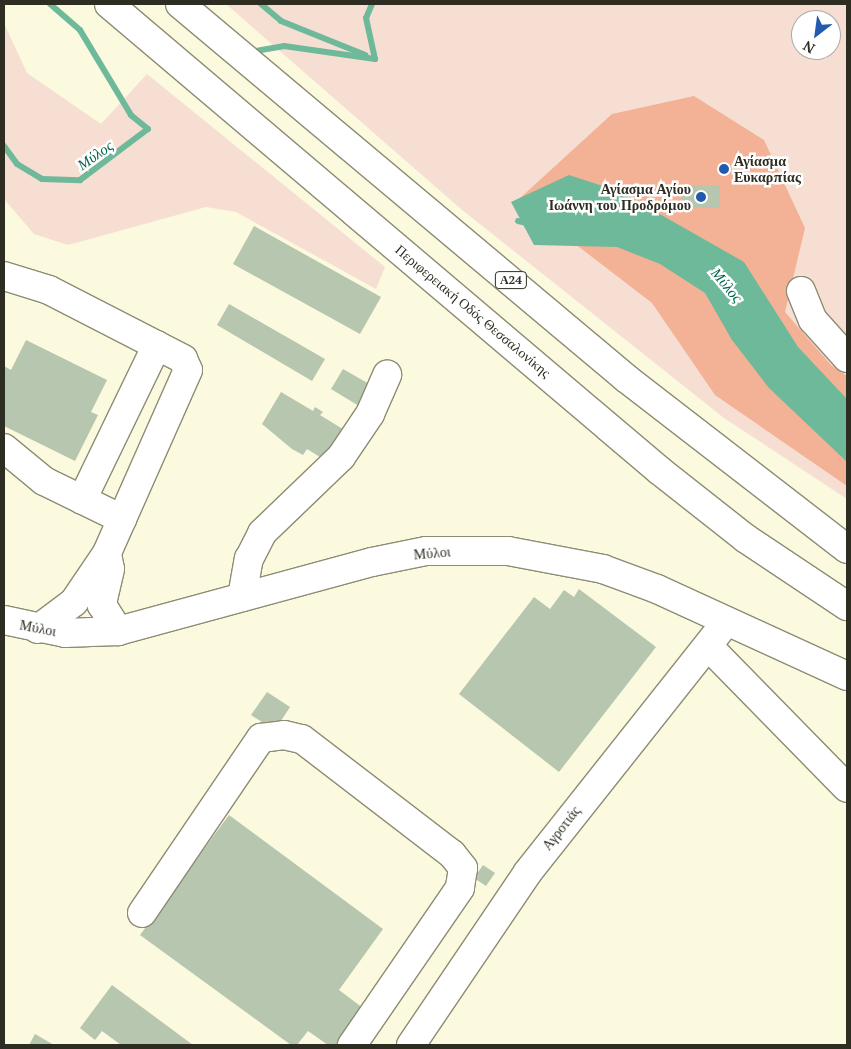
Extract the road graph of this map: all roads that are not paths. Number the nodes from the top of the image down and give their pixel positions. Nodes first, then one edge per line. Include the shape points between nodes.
1 (109, 4) edge
2 (180, 4) edge
3 (7, 282) edge
4 (800, 292) dead end
5 (157, 345) junction
6 (847, 358) edge
7 (387, 375) dead end
8 (4, 448) edge
9 (82, 500) junction
10 (122, 519) junction
11 (847, 549) edge
12 (107, 554) junction
13 (242, 597) junction
14 (847, 606) edge
15 (4, 620) edge
16 (726, 622) junction
17 (38, 629) junction
18 (118, 631) junction
19 (710, 647) junction
20 (847, 676) edge
21 (847, 788) edge
22 (142, 912) dead end
23 (397, 983) junction
24 (433, 1009) junction
25 (352, 1045) edge
26 (411, 1045) edge

1 - 14 main road, Περιφερειακή Οδός Θεσσαλονίκης via 660,471 745,538
2 - 11 main road, Α24 via 627,379
3 - 5 main road via 48,290
4 - 6 main road via 813,320
5 - 9 main road
5 - 10 main road via 184,358 188,370
7 - 13 main road via 370,414 341,458 262,532 249,559
8 - 9 main road via 37,477
9 - 10 main road
10 - 12 main road
12 - 17 main road via 74,602
12 - 18 main road via 109,574 102,605
13 - 16 main road, Μύλοι via 426,551 508,552 603,569
13 - 18 main road, Μύλοι
15 - 17 main road, Μύλοι
16 - 19 main road, Αγροτιάς
16 - 20 main road, Μύλοι
17 - 18 main road, Μύλοι
19 - 21 main road
19 - 24 main road, Αγροτιάς via 533,865
22 - 23 main road via 261,738 292,735 452,854 463,868 460,888
23 - 24 main road
23 - 25 main road
24 - 26 main road, Αγροτιάς

